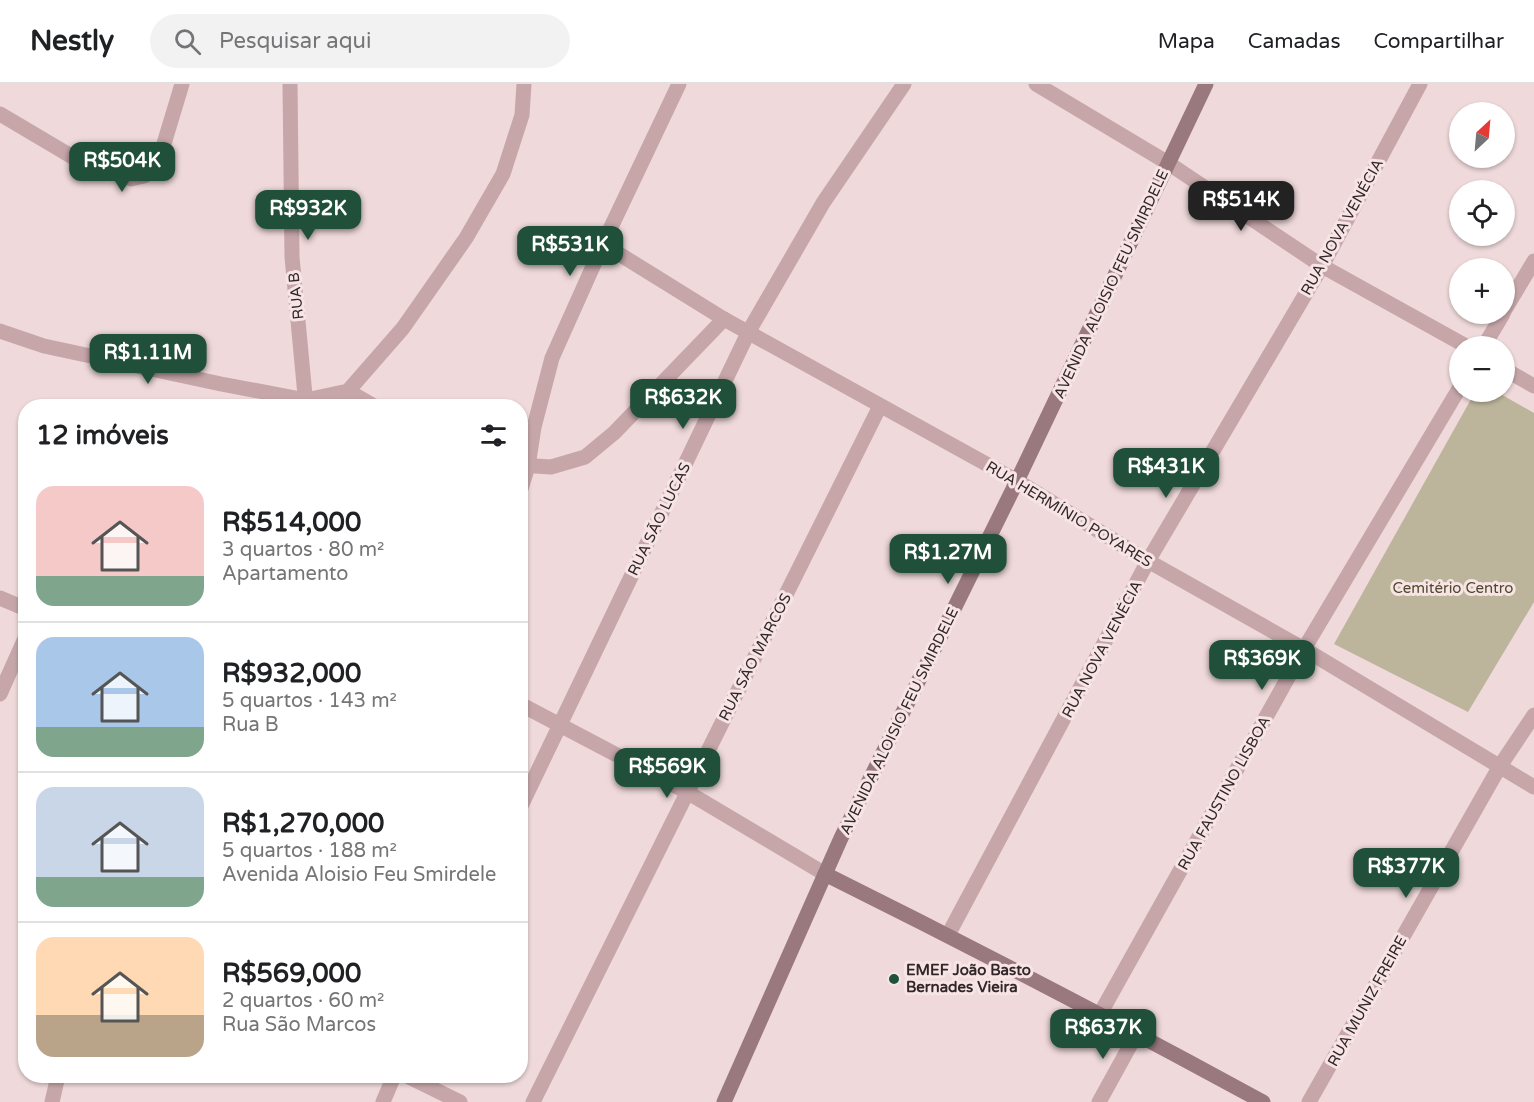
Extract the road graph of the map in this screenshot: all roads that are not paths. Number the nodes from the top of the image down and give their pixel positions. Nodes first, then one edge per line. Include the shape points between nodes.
1 (182, 84) edge
2 (290, 84) edge
3 (524, 84) edge
4 (679, 84) edge
5 (904, 84) edge
6 (1036, 84) edge
7 (1206, 84) edge
8 (1420, 84) edge
9 (0, 114) edge
10 (1168, 163) junction
11 (603, 244) junction
12 (1534, 261) edge
13 (1322, 266) junction
14 (1515, 293) edge
15 (724, 319) junction
16 (0, 331) edge
17 (749, 331) junction
18 (1449, 337) edge
19 (1515, 375) edge
20 (1534, 386) edge
21 (348, 391) junction
22 (288, 399) edge
23 (306, 399) edge
24 (320, 399) edge
25 (362, 399) edge
26 (1451, 402) edge
27 (880, 406) junction
28 (528, 450) edge
29 (528, 466) edge
30 (1017, 482) junction
31 (1148, 561) junction
32 (0, 598) edge
33 (18, 606) edge
34 (1304, 649) junction
35 (18, 654) edge
36 (0, 694) edge
37 (528, 708) edge
38 (1534, 715) edge
39 (561, 723) junction
40 (1500, 766) junction
41 (1534, 787) edge
42 (528, 791) edge
43 (687, 792) junction
44 (825, 874) junction
45 (948, 935) junction
46 (1100, 1014) junction
47 (1137, 1033) junction
48 (56, 1083) edge
49 (391, 1083) edge
50 (421, 1083) edge
51 (52, 1102) edge
52 (383, 1102) edge
53 (460, 1102) edge
54 (533, 1102) edge
55 (723, 1102) edge
56 (1099, 1102) edge
57 (1263, 1102) edge
58 (1310, 1102) edge

1 - 9 street via 155,170 131,179 76,159
2 - 23 street, RUA B via 292,257
3 - 21 street via 522,115 503,174 482,211 403,328
4 - 11 street
5 - 17 street, RUA SÃO LUCAS via 823,203
6 - 10 street
7 - 10 street, AVENIDA ALOISIO FEU SMIRDELE
8 - 13 street, RUA NOVA VENÉCIA
10 - 13 street
10 - 30 street, AVENIDA ALOISIO FEU SMIRDELE
11 - 15 street, RUA HERMÍNIO POYARES
11 - 28 street via 552,358
12 - 14 street
13 - 18 street
13 - 31 street, RUA NOVA VENÉCIA
15 - 17 street, RUA HERMÍNIO POYARES
15 - 29 street via 614,433 585,457 551,467
16 - 22 street via 44,346
17 - 27 street, RUA HERMÍNIO POYARES
17 - 39 street, RUA SÃO LUCAS
19 - 20 street
21 - 24 street
21 - 25 street
26 - 34 street, RUA FAUSTINO LISBOA
27 - 30 street, RUA HERMÍNIO POYARES
27 - 43 street, RUA SÃO MARCOS
30 - 31 street, RUA HERMÍNIO POYARES
30 - 44 street, AVENIDA ALOISIO FEU SMIRDELE
31 - 34 street, RUA HERMÍNIO POYARES
31 - 45 street, RUA NOVA VENÉCIA
32 - 33 street
34 - 40 street, RUA HERMÍNIO POYARES
34 - 46 street, RUA FAUSTINO LISBOA
35 - 36 street
37 - 39 street
38 - 40 street, RUA MUNIZ FREIRE
39 - 42 street, RUA SÃO LUCAS
39 - 43 street
40 - 41 street, RUA HERMÍNIO POYARES
40 - 58 street, RUA MUNIZ FREIRE
43 - 44 street
43 - 54 street, RUA SÃO MARCOS
44 - 45 street
44 - 55 street, AVENIDA ALOISIO FEU SMIRDELE
45 - 46 street
46 - 47 street
47 - 56 street
47 - 57 street
48 - 51 street
49 - 52 street
50 - 53 street

